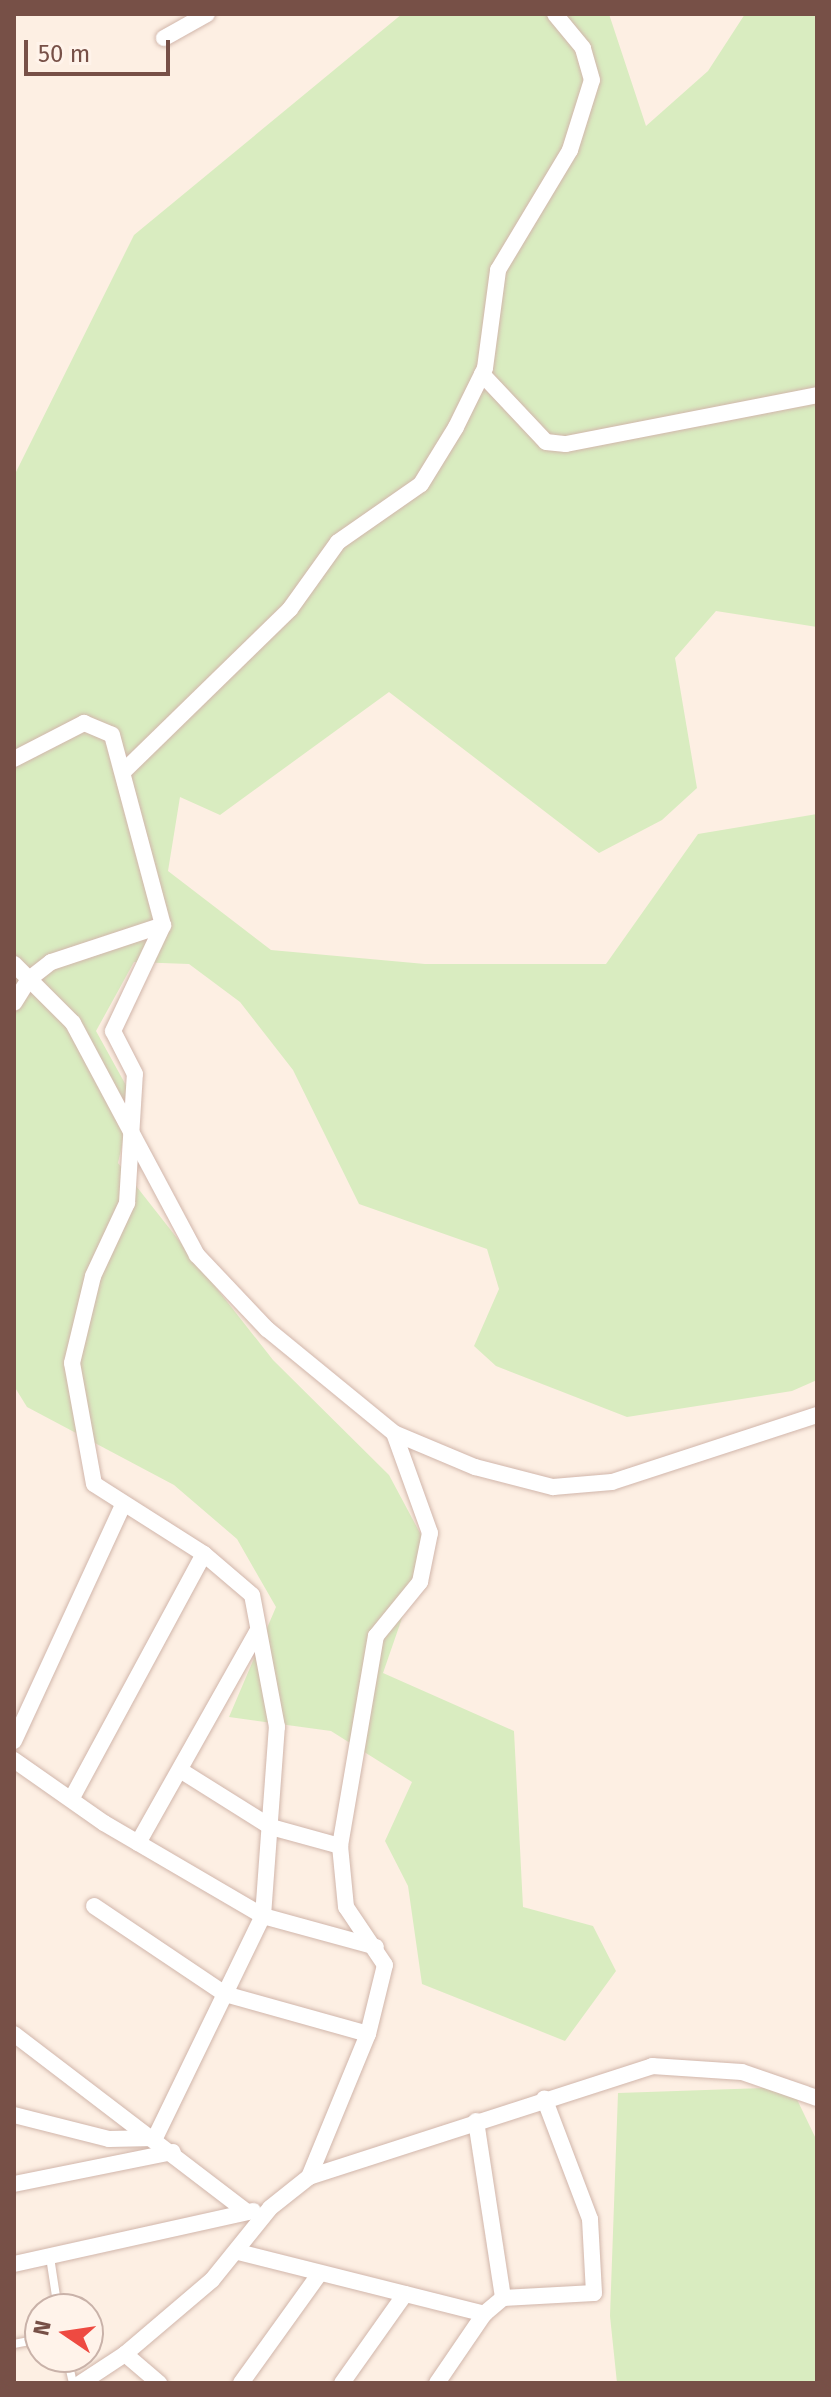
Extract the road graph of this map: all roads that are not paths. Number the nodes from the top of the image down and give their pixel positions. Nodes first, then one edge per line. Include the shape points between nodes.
1 (207, 14) edge
2 (555, 14) edge
3 (164, 38) dead end
4 (482, 374) junction
5 (817, 395) edge
6 (14, 759) edge
7 (123, 772) junction
8 (163, 925) junction
9 (14, 964) edge
10 (29, 979) junction
11 (14, 1003) edge
12 (130, 1134) junction
13 (817, 1415) edge
14 (394, 1433) junction
15 (123, 1505) junction
16 (204, 1554) junction
17 (258, 1630) junction
18 (14, 1741) edge
19 (14, 1760) edge
20 (180, 1770) junction
21 (73, 1796) junction
22 (271, 1827) junction
23 (138, 1843) junction
24 (340, 1846) junction
25 (94, 1906) dead end
26 (263, 1916) junction
27 (376, 1947) junction
28 (225, 1994) junction
29 (14, 2034) edge
30 (368, 2034) junction
31 (544, 2098) junction
32 (817, 2098) edge
33 (16, 2114) edge
34 (476, 2121) junction
35 (155, 2138) junction
36 (173, 2152) junction
37 (309, 2177) junction
38 (14, 2184) edge
39 (270, 2208) junction
40 (247, 2212) junction
41 (238, 2252) junction
42 (50, 2257) junction
43 (14, 2264) edge
44 (320, 2273) junction
45 (56, 2293) edge
46 (405, 2294) junction
47 (503, 2298) junction
48 (484, 2314) junction
49 (125, 2354) junction
50 (156, 2382) edge
51 (81, 2383) edge
52 (241, 2383) edge
53 (342, 2383) edge
54 (437, 2383) edge

1 - 3 street
2 - 4 street via 583,48 592,80 570,150 498,270
4 - 5 street via 546,442 566,444
4 - 7 street via 421,484 338,542 290,609
6 - 7 street via 84,723 112,735
7 - 8 street
8 - 10 street via 51,962
8 - 12 street via 113,1031 135,1074
9 - 10 street
10 - 11 street
10 - 12 street via 73,1023
12 - 14 street via 197,1255 267,1329
12 - 15 street via 127,1203 93,1276 72,1363 94,1484
13 - 14 street via 612,1482 553,1487 475,1467
14 - 24 street via 430,1533 420,1582 376,1636
15 - 16 street
15 - 18 street
16 - 17 street via 252,1595
16 - 21 street
17 - 20 street
17 - 22 street via 277,1727
19 - 21 street
20 - 22 street
20 - 23 street
21 - 23 street
22 - 24 street
22 - 26 street
23 - 26 street
24 - 27 street via 346,1907
25 - 28 street
26 - 27 street
26 - 28 street
27 - 30 street via 385,1965
28 - 30 street
28 - 35 street
29 - 35 street
30 - 37 street
31 - 32 street via 652,2066 705,2065
31 - 34 street
31 - 47 street via 590,2219 594,2293
33 - 35 street via 109,2139
34 - 37 street
34 - 47 street
35 - 36 street
36 - 38 street
36 - 40 street
37 - 39 street
39 - 40 street
39 - 41 street
40 - 42 street
41 - 44 street
41 - 49 street
42 - 43 street
42 - 45 lane
44 - 46 street
44 - 52 street
46 - 48 street
46 - 53 street
47 - 48 street
48 - 54 street
49 - 50 street
49 - 51 street

